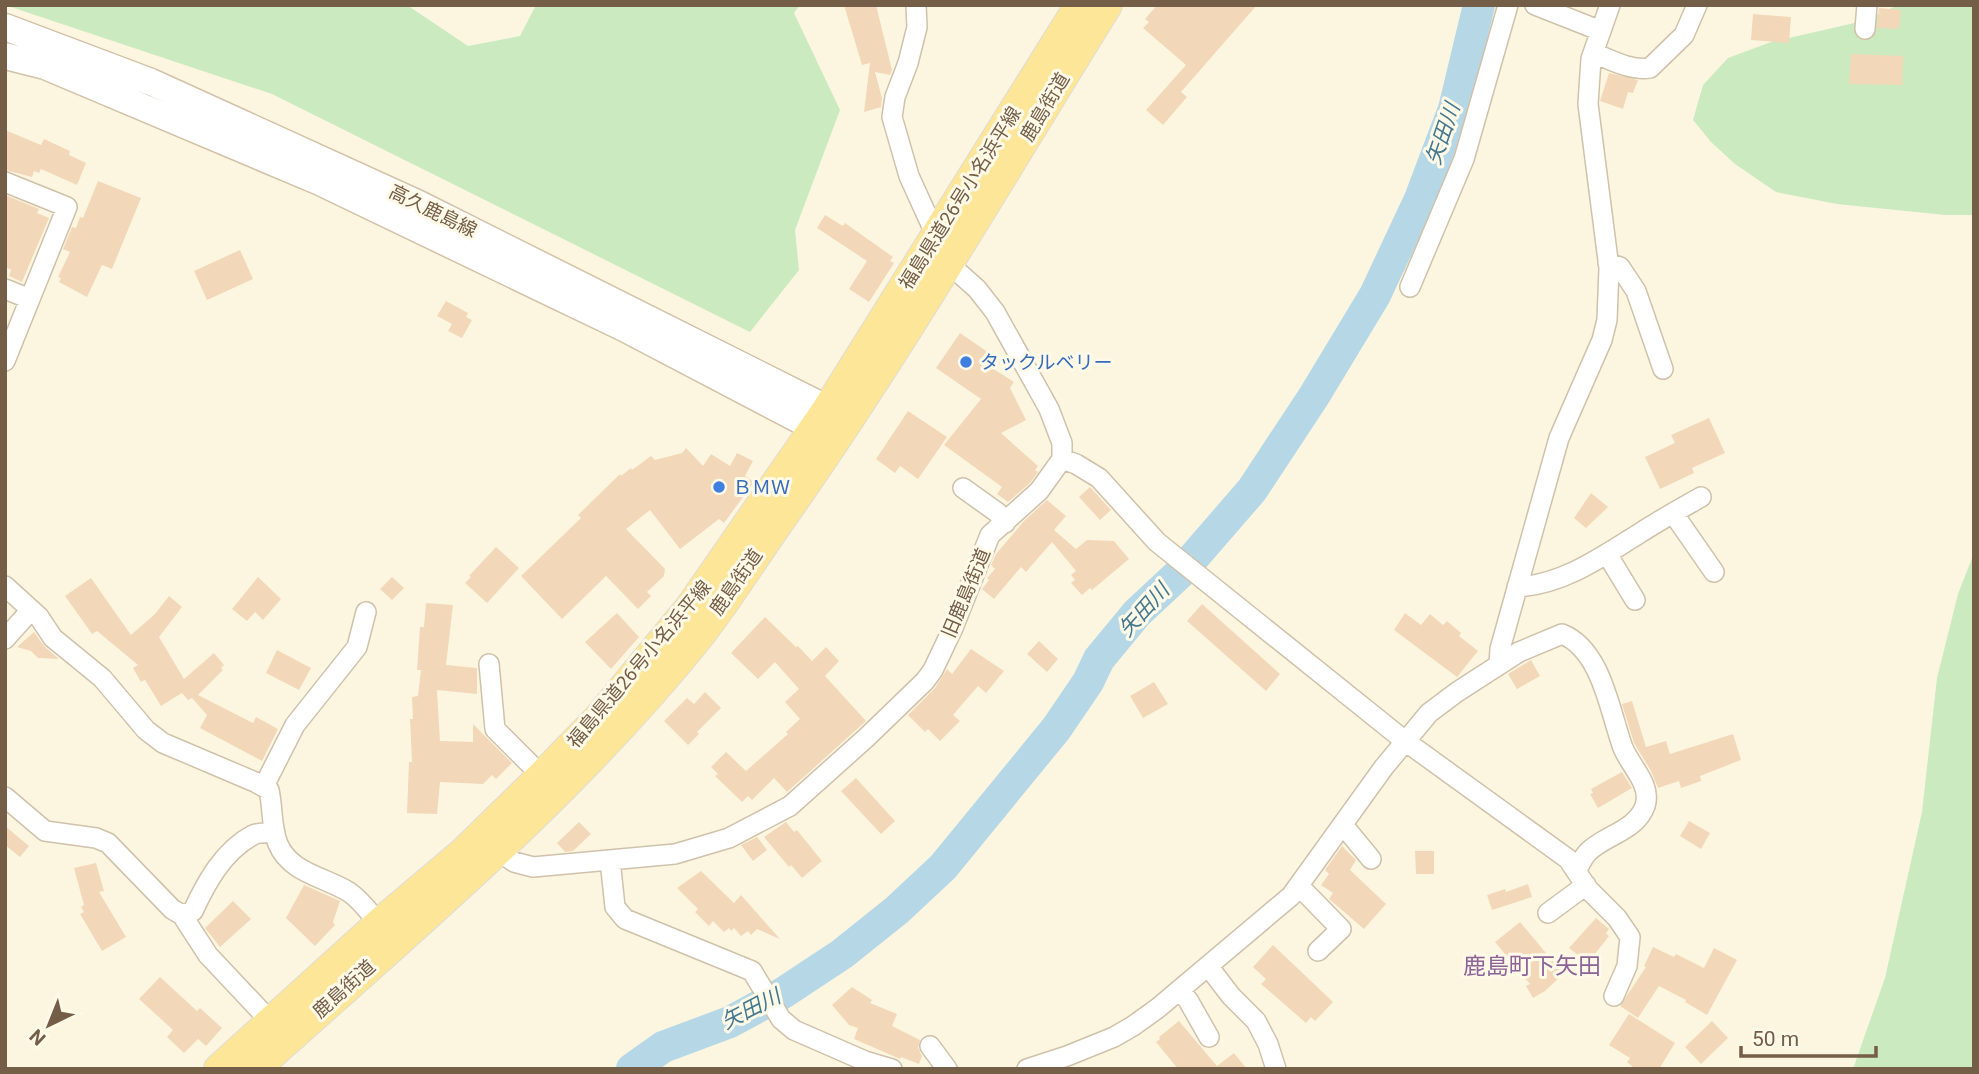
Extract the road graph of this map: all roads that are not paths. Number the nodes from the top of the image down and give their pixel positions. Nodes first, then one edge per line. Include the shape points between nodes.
1 (916, 5) edge
2 (1080, 5) edge
3 (1107, 5) edge
4 (1508, 5) edge
5 (1535, 5) edge
6 (1610, 5) edge
7 (1697, 5) edge
8 (1867, 5) edge
9 (5, 27) edge
10 (1865, 29) dead end
11 (1601, 31) junction
12 (1594, 52) junction
13 (5, 56) edge
14 (5, 182) edge
15 (936, 236) junction
16 (1608, 263) junction
17 (949, 264) junction
18 (1410, 288) dead end
19 (5, 289) edge
20 (30, 299) junction
21 (5, 361) edge
22 (1663, 369) dead end
23 (831, 424) junction
24 (1062, 459) junction
25 (963, 488) dead end
26 (1701, 497) dead end
27 (1673, 513) junction
28 (1005, 523) junction
29 (1607, 554) junction
30 (1714, 572) dead end
31 (5, 586) edge
32 (1517, 587) junction
33 (1635, 600) dead end
34 (31, 610) junction
35 (366, 612) dead end
36 (5, 639) edge
37 (489, 664) dead end
38 (1499, 665) junction
39 (1405, 741) junction
40 (542, 776) junction
41 (264, 786) junction
42 (5, 797) edge
43 (1343, 825) junction
44 (275, 833) junction
45 (498, 851) junction
46 (1371, 859) dead end
47 (610, 860) junction
48 (1581, 878) junction
49 (1299, 886) junction
50 (1548, 913) dead end
51 (181, 915) junction
52 (379, 924) junction
53 (1626, 928) junction
54 (1647, 934) dead end
55 (1318, 951) dead end
56 (1208, 966) junction
57 (1179, 990) junction
58 (1614, 996) dead end
59 (272, 1023) junction
60 (1209, 1037) dead end
61 (930, 1046) dead end
62 (1069, 1063) edge
63 (219, 1069) edge
64 (255, 1069) edge
65 (892, 1069) edge
66 (947, 1069) edge
67 (1027, 1069) edge
68 (1276, 1069) edge

1 - 15 street via 917,27 892,117 909,176
2 - 15 main road, 福島県道26号小名浜平線
3 - 17 main road, 鹿島街道
4 - 18 street via 1464,159
5 - 11 street
6 - 11 street
7 - 12 street via 1684,35 1650,68 1621,65
8 - 10 street
9 - 23 main road, 高久鹿島線 via 151,82 407,198
11 - 12 street
12 - 16 street via 1588,104
13 - 23 main road, 高久鹿島線 via 46,66 320,182
14 - 20 street via 66,207
15 - 17 street
15 - 23 main road, 福島県道26号小名浜平線
16 - 22 street via 1620,267 1636,291
16 - 32 street via 1609,302 1602,340 1559,438
17 - 23 main road, 鹿島街道
17 - 24 street via 995,312 1049,409 1062,443
19 - 20 street
20 - 21 street
23 - 40 main road, 福島県道26号小名浜平線 via 689,609 598,719
23 - 45 main road, 鹿島街道 via 699,635 611,736
24 - 28 street, 旧鹿島街道 via 1039,491
24 - 39 street via 1099,478 1157,542
25 - 28 street
26 - 27 street
27 - 29 street
27 - 30 street
28 - 47 street, 旧鹿島街道 via 990,535 953,628 925,681 790,806 729,838 700,847
29 - 32 street via 1545,583
29 - 33 street
31 - 34 street
32 - 38 street
34 - 36 street
34 - 41 street via 53,638 102,678 146,730 163,743
35 - 41 street via 357,647 295,725
37 - 40 street via 495,729
38 - 39 street via 1429,713
38 - 48 street via 1552,637 1570,637 1604,685 1629,763 1646,786 1638,817 1589,850
39 - 43 street
39 - 48 street via 1568,859
40 - 52 main road, 福島県道26号小名浜平線 via 463,853
41 - 44 street via 269,790
42 - 51 street via 45,831 108,843
43 - 46 street
43 - 49 street
44 - 51 street via 255,834 227,857 207,881 193,911
44 - 52 street via 290,862 348,892
45 - 47 street, 旧鹿島街道 via 533,867
45 - 64 main road, 鹿島街道
47 - 65 street via 615,907 625,919 752,971 781,1019 794,1030
48 - 50 street
48 - 53 street
49 - 55 street via 1341,929
49 - 56 street
51 - 59 street via 208,955
52 - 59 main road, 福島県道26号小名浜平線
53 - 54 street
53 - 58 street via 1630,950
56 - 57 street
56 - 68 street via 1256,1021
57 - 60 street
57 - 62 street via 1133,1026
59 - 63 main road, 福島県道26号小名浜平線
61 - 66 street
62 - 67 street

